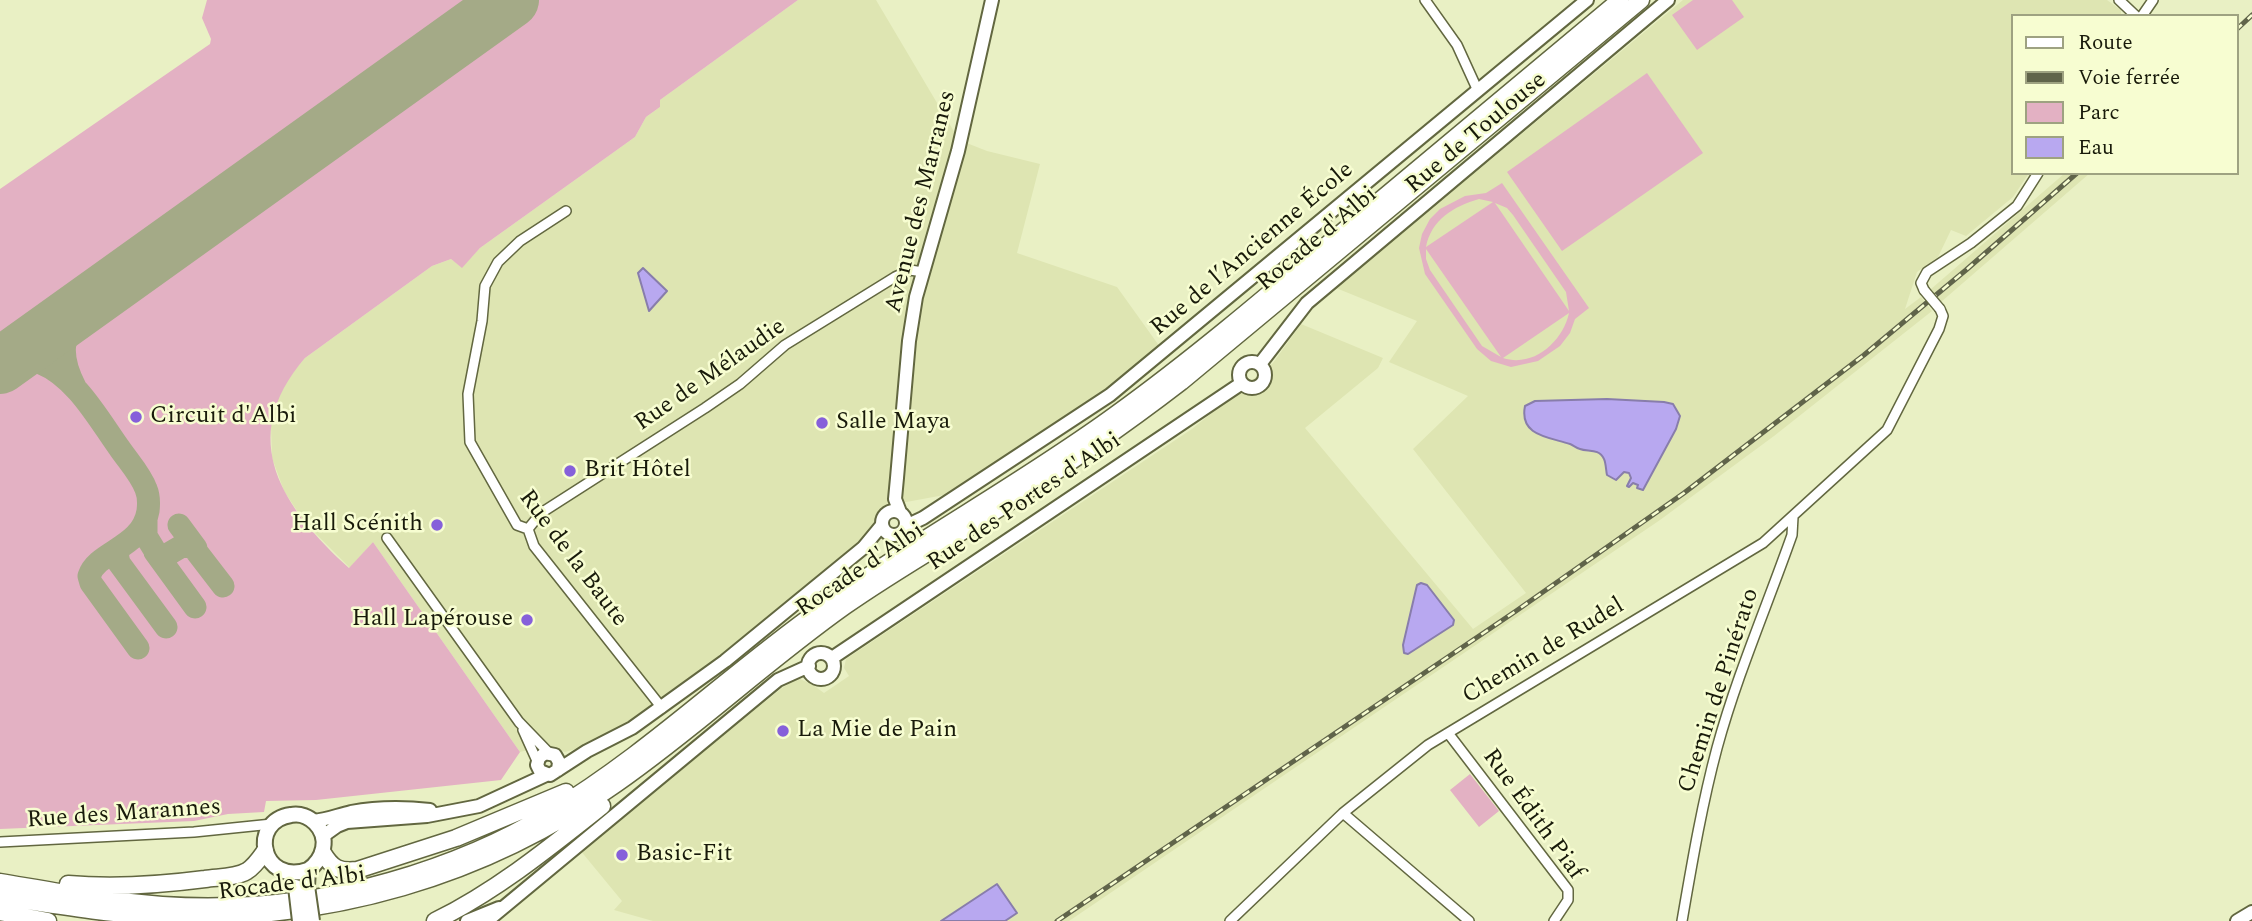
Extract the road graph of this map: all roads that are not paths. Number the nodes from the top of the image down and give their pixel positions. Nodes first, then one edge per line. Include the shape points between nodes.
1 (992, 0) edge
2 (1425, 0) edge
3 (1587, 0) edge
4 (1620, 0) edge
5 (1641, 0) edge
6 (1668, 0) edge
7 (2119, 0) edge
8 (2134, 14) edge
9 (1478, 91) junction
10 (2037, 175) edge
11 (566, 211) dead end
12 (923, 272) junction
13 (1260, 364) junction
14 (1242, 383) junction
15 (898, 513) junction
16 (1793, 517) junction
17 (882, 524) junction
18 (528, 529) junction
19 (894, 535) junction
20 (387, 538) dead end
21 (863, 548) junction
22 (844, 607) junction
23 (832, 658) junction
24 (809, 666) junction
25 (662, 708) junction
26 (677, 721) junction
27 (519, 722) junction
28 (1448, 733) junction
29 (587, 751) junction
30 (552, 753) junction
31 (544, 768) junction
32 (451, 812) junction
33 (1343, 813) junction
34 (313, 821) junction
35 (272, 824) junction
36 (250, 827) junction
37 (323, 836) junction
38 (0, 842) edge
39 (265, 845) junction
40 (323, 853) junction
41 (309, 870) junction
42 (289, 873) junction
43 (2, 887) edge
44 (301, 887) junction
45 (506, 906) junction
46 (0, 912) edge
47 (2252, 912) edge
48 (1233, 920) edge
49 (48, 921) edge
50 (300, 921) edge
51 (312, 921) edge
52 (435, 921) edge
53 (467, 921) edge
54 (487, 921) edge
55 (1469, 921) edge
56 (1554, 921) edge
57 (1682, 921) edge
58 (2237, 921) edge

1 - 12 street, Avenue des Marranes via 958,151
2 - 9 street via 1457,45
3 - 9 street, Rue de l’Ancienne École
4 - 26 highway, Rocade d'Albi via 1170,374 1058,455 860,580
5 - 22 highway, Rocade d'Albi via 1181,382 1067,465
6 - 13 street, Rue de Toulouse via 1307,303
7 - 8 street
9 - 15 street, Rue de l’Ancienne École via 1111,395 923,518
10 - 16 street, Chemin de Rudel, bridge via 2017,206 1927,272 1921,282 1943,316 1887,430
11 - 18 street, Rue de la Baute via 520,241 498,262 485,286 468,394 470,442 517,525
12 - 15 street, Avenue des Marranes via 909,341
12 - 18 street, Rue de Mélaudie via 910,270 895,277 785,345 740,384 541,513
13 - 14 street via 1242,366
13 - 14 street via 1265,374 1261,385 1251,388
14 - 23 street, Rue des Portes d'Albi
15 - 17 street via 883,517
15 - 19 street, Rue de l’Ancienne École via 901,533
16 - 28 street, Chemin de Rudel via 1763,543
16 - 57 street, Chemin de Pinérato via 1792,535 1718,747
17 - 19 street
17 - 21 street
18 - 25 street, Rue de la Baute via 534,546
19 - 21 street
20 - 27 street
21 - 25 street
22 - 43 highway, Rocade d'Albi via 581,808 497,854 431,881 354,903 246,918 115,913
22 - 52 highway via 534,859
23 - 24 street via 817,654
23 - 24 street via 833,670 825,678 814,676
24 - 45 street via 779,680
25 - 29 street
26 - 40 highway via 556,798 456,838 344,872 330,865
26 - 43 highway, Rocade d'Albi via 545,816 475,851 388,882 328,895 228,906 166,905
27 - 30 street
27 - 31 street
28 - 33 street, Chemin de Rudel
28 - 56 street, Rue Édith Piaf via 1568,890 1568,900
29 - 30 street
29 - 31 street
30 - 31 street via 541,755
30 - 31 street via 559,762
31 - 32 street via 503,796
32 - 34 street via 387,807
32 - 37 street via 347,822
33 - 48 street, Chemin de Rudel
33 - 55 street
34 - 35 main road via 287,815
34 - 37 main road
35 - 36 street, Rue des Marannes
35 - 39 main road
36 - 38 street, Rue des Marannes
36 - 39 street, Rue des Marannes
37 - 40 main road
39 - 42 main road via 274,865
39 - 43 highway via 247,872 222,877 107,887 38,882
40 - 41 main road
41 - 42 main road
41 - 44 main road
42 - 44 main road
44 - 50 main road, bridge
44 - 51 main road, bridge
45 - 53 street
45 - 54 street
46 - 49 highway
47 - 58 street

